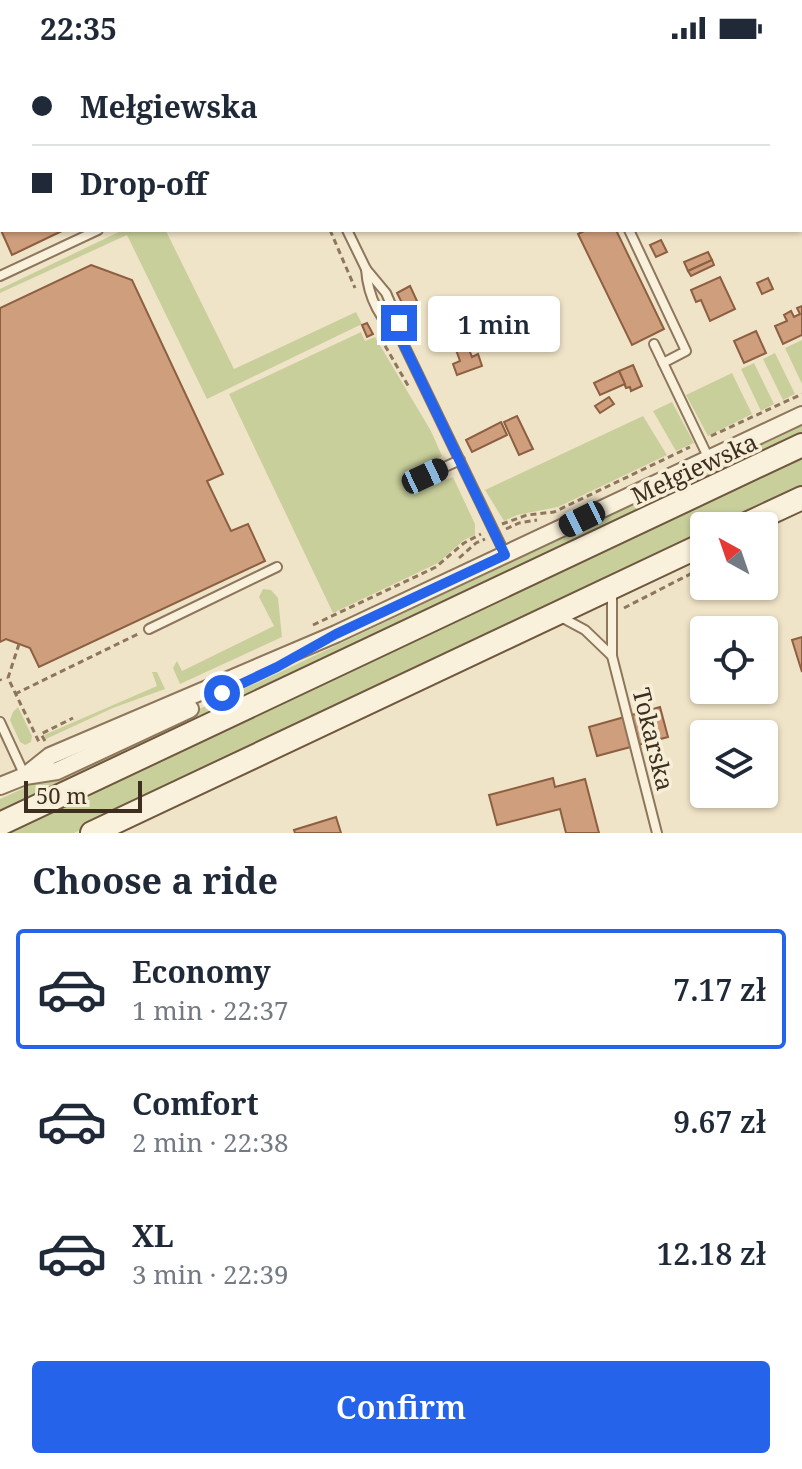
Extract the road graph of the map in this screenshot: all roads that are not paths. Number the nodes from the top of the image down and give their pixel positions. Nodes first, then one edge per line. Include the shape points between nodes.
1 (94, 232) edge
2 (348, 232) edge
3 (630, 232) edge
4 (366, 269) junction
5 (0, 276) edge
6 (402, 341) junction
7 (654, 344) dead end
8 (663, 363) junction
9 (802, 415) edge
10 (802, 445) edge
11 (709, 459) junction
12 (460, 460) junction
13 (425, 476) dead end
14 (802, 498) edge
15 (772, 512) edge
16 (690, 551) edge
17 (505, 555) junction
18 (277, 567) dead end
19 (612, 588) junction
20 (556, 615) junction
21 (149, 629) road end
22 (612, 656) junction
23 (0, 722) edge
24 (25, 776) junction
25 (0, 786) edge
26 (0, 824) edge
27 (92, 833) edge
28 (657, 833) edge

1 - 5 lane
2 - 4 lane
3 - 8 lane via 686,351
4 - 6 lane via 386,293
4 - 6 lane via 381,317
6 - 12 lane
7 - 8 lane
8 - 11 lane
9 - 11 street, Mełgiewska
10 - 26 main road, Mełgiewska
11 - 17 street, Mełgiewska
12 - 13 lane
12 - 17 lane
14 - 15 main road
16 - 19 main road
17 - 24 street, Mełgiewska via 50,756
18 - 21 lane
19 - 20 main road
19 - 22 lane, Tokarska
20 - 22 lane via 585,630
20 - 27 main road
22 - 28 lane, Tokarska
23 - 24 lane
24 - 25 street, Mełgiewska

